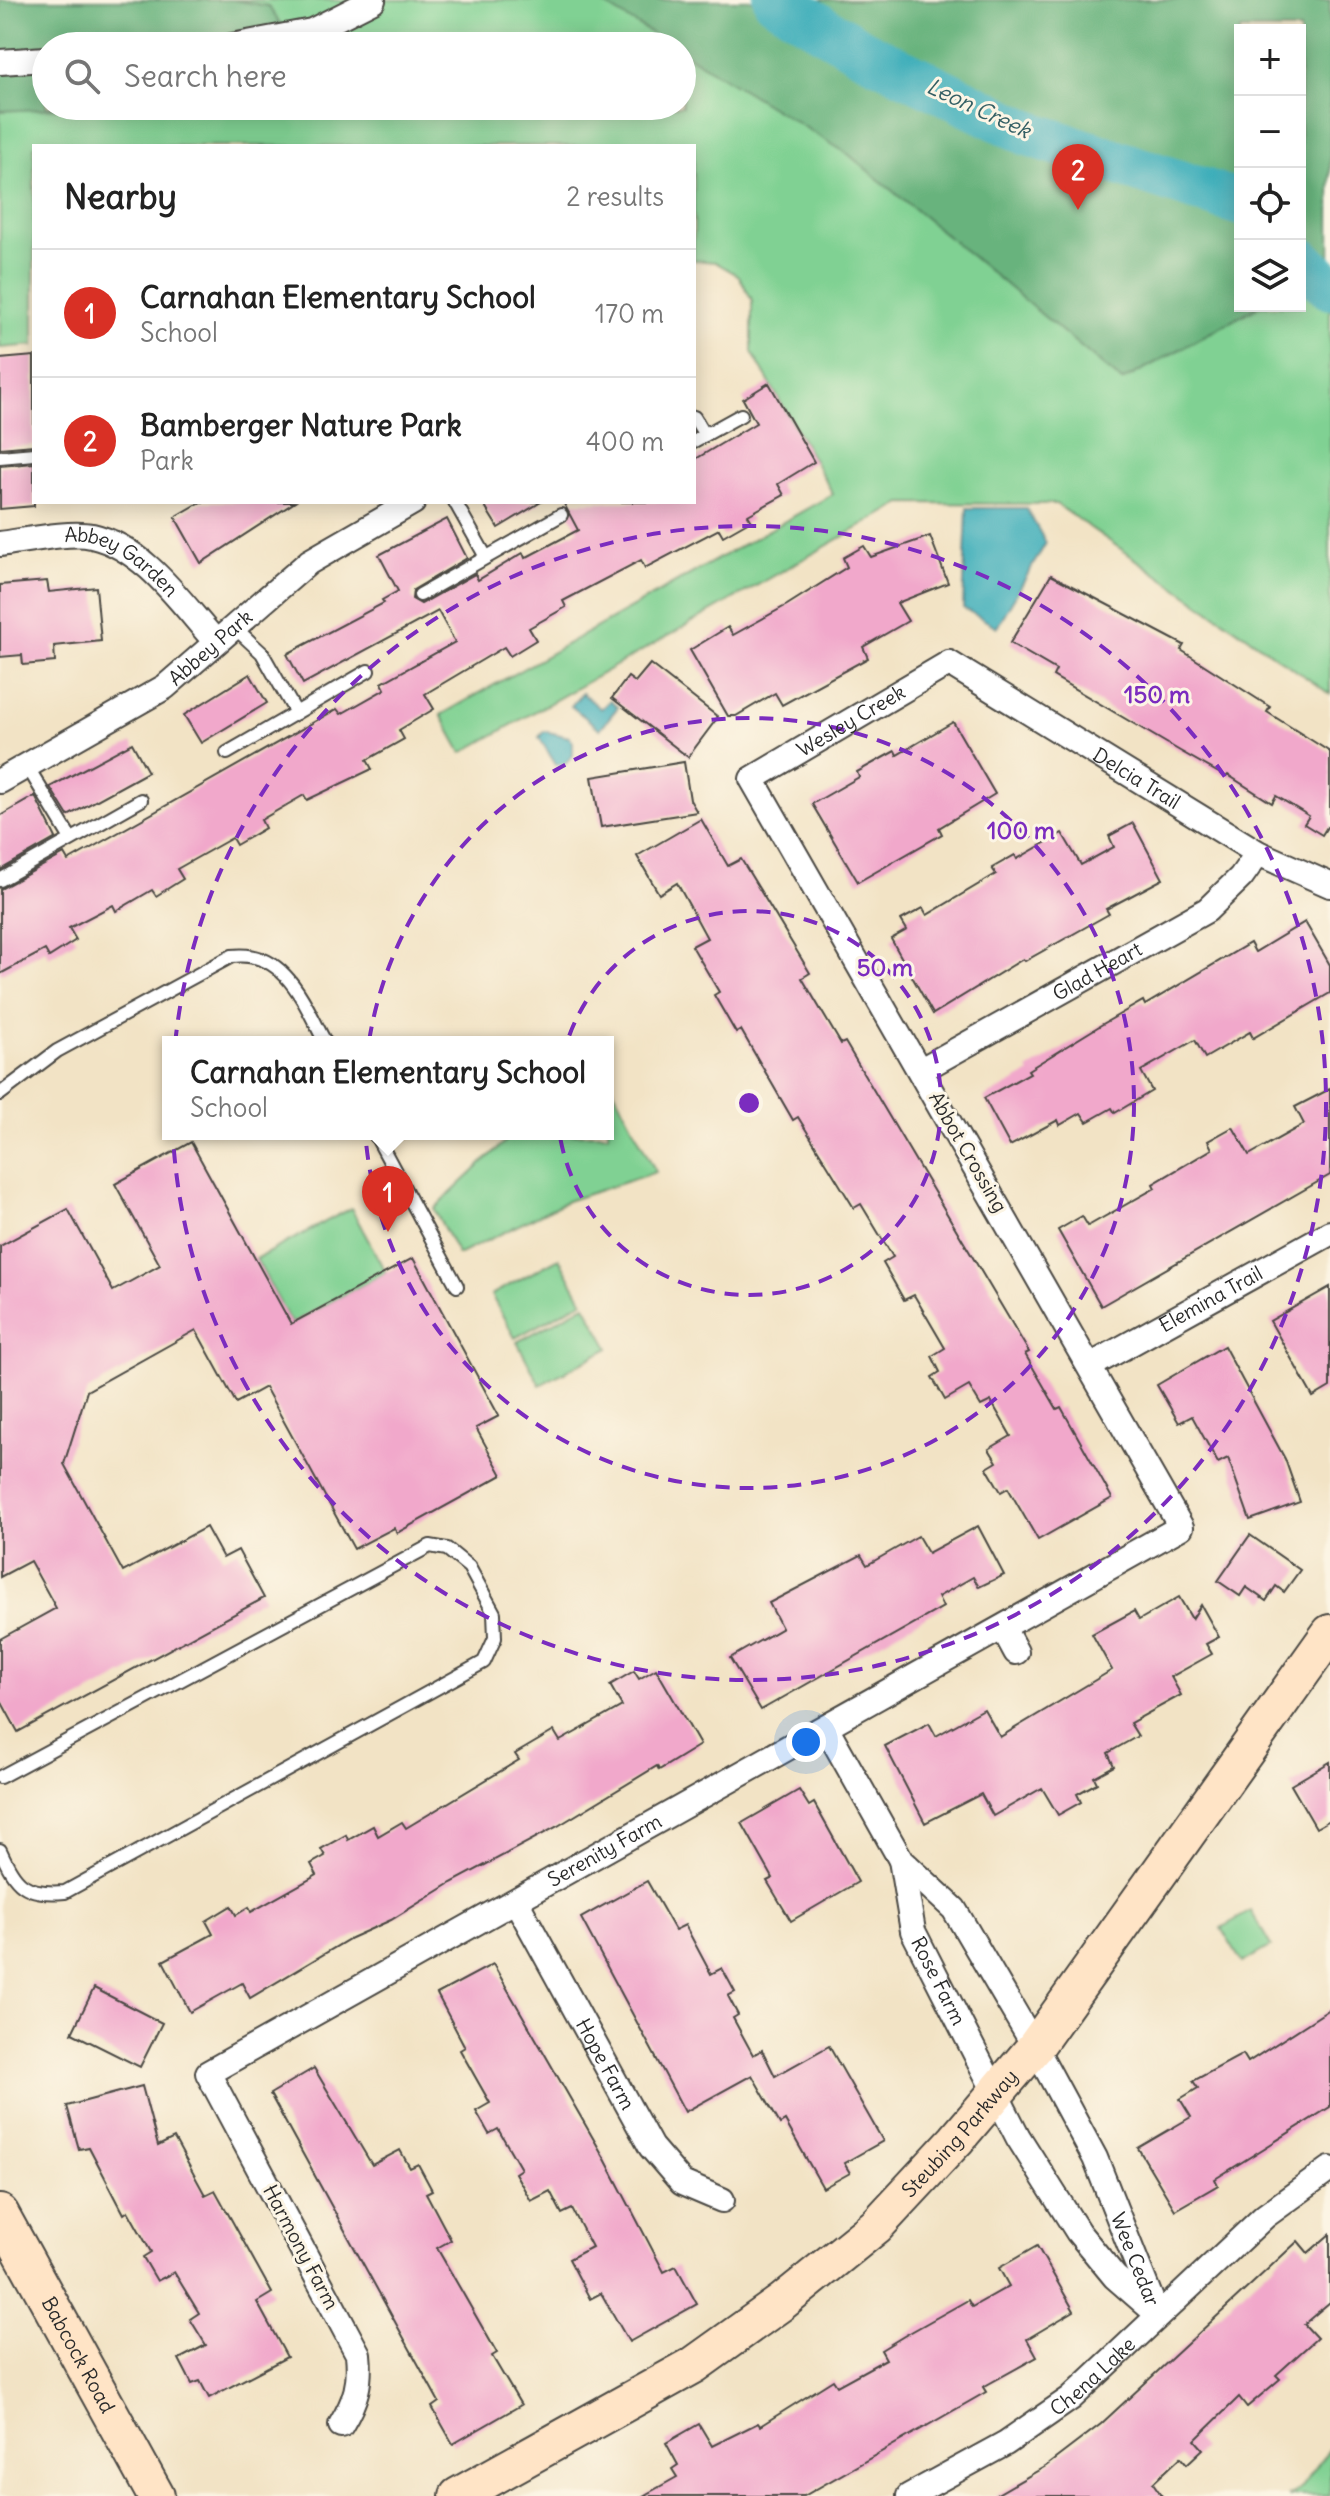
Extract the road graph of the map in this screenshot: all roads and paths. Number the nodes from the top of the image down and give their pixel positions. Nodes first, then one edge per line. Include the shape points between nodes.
1 (373, 0) edge
2 (307, 32) edge
3 (32, 60) edge
4 (0, 62) edge
5 (741, 415) dead end
6 (699, 438) edge
7 (32, 454) edge
8 (0, 457) edge
9 (410, 504) edge
10 (456, 504) edge
11 (561, 515) dead end
12 (0, 544) edge
13 (486, 557) junction
14 (420, 595) dead end
15 (224, 634) junction
16 (949, 663) joint
17 (368, 671) dead end
18 (296, 713) junction
19 (227, 753) dead end
20 (27, 766) junction
21 (752, 779) joint
22 (0, 781) edge
23 (141, 800) dead end
24 (71, 839) junction
25 (1258, 853) junction
26 (0, 880) edge
27 (1330, 885) edge
28 (322, 1036) edge
29 (921, 1070) junction
30 (0, 1094) edge
31 (378, 1140) edge
32 (1330, 1233) edge
33 (457, 1286) dead end
34 (1090, 1366) junction
35 (1181, 1527) joint
36 (1003, 1628) junction
37 (1330, 1633) edge
38 (1016, 1652) dead end
39 (826, 1727) junction
40 (0, 1777) edge
41 (0, 1850) edge
42 (901, 1860) junction
43 (516, 1901) junction
44 (1035, 2047) junction
45 (208, 2073) joint
46 (996, 2094) junction
47 (1330, 2169) edge
48 (722, 2200) dead end
49 (0, 2213) edge
50 (1157, 2314) junction
51 (341, 2425) dead end
52 (156, 2496) edge
53 (458, 2496) edge
54 (909, 2496) edge

1 - 2 street
3 - 4 street
5 - 6 lane
7 - 8 lane
9 - 15 street, Abbey Park via 309,562
10 - 13 lane
11 - 13 lane
12 - 15 street, Abbey Garden via 89,535 126,549
13 - 14 lane
15 - 18 lane via 262,653
15 - 20 street, Abbey Park via 165,687
16 - 21 street, Wesley Creek
16 - 25 street, Delcia Trail
17 - 18 lane
18 - 19 lane
20 - 22 street, Abbey Park
20 - 24 lane
21 - 29 street, Abbot Crossing
23 - 24 lane
24 - 26 lane
25 - 27 street, Delcia Trail
25 - 29 street, Glad Heart via 1207,910
28 - 30 lane via 280,969 263,958 232,956 57,1051
29 - 34 street, Abbot Crossing
31 - 33 lane
32 - 34 street, Elemina Trail
34 - 35 street, Abbot Crossing
35 - 36 street, Serenity Farm
36 - 38 street
36 - 39 street, Serenity Farm
37 - 44 street, Steubing Parkway
39 - 42 street, Rose Farm
39 - 43 street, Serenity Farm
40 - 41 lane via 430,1546 447,1549 469,1567 494,1613 495,1638 484,1662 65,1892 40,1894 23,1887
42 - 44 street, Rose Farm via 954,1909
42 - 46 street, Rose Farm via 913,1931
43 - 45 street, Serenity Farm
43 - 48 street, Hope Farm via 651,2147 682,2183
44 - 46 street, Steubing Parkway
44 - 50 street, Wee Cedar via 1095,2158
45 - 51 street, Harmony Farm via 358,2354 361,2380
46 - 50 street, Wee Cedar via 1078,2232 1115,2277
46 - 53 street, Steubing Parkway via 876,2226 782,2302 694,2365
47 - 50 street, Chena Lake via 1265,2216
49 - 52 street, Babcock Road
50 - 54 street, Chena Lake via 1071,2398 1006,2443

